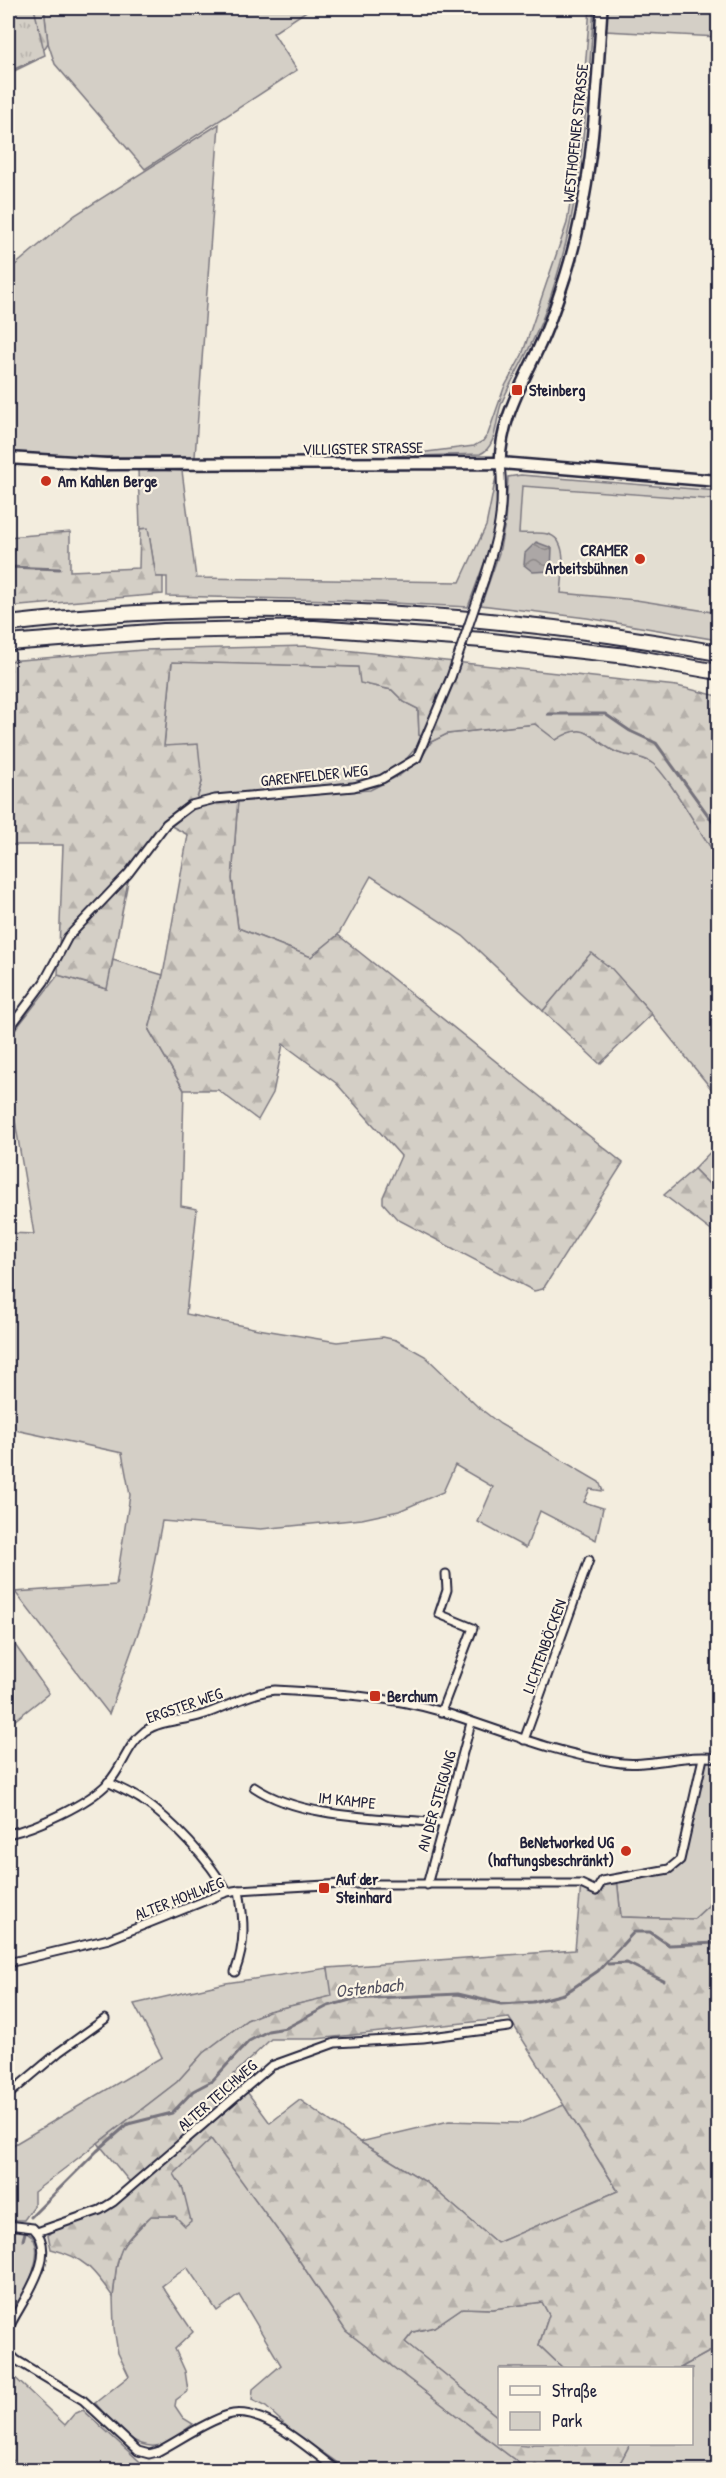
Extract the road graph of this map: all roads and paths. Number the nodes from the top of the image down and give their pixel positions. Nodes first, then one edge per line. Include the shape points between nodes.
1 (602, 8) edge
2 (8, 458) edge
3 (500, 463) junction
4 (718, 481) edge
5 (8, 624) edge
6 (8, 643) edge
7 (718, 652) edge
8 (718, 672) edge
9 (8, 1030) edge
10 (589, 1560) dead end
11 (446, 1574) dead end
12 (441, 1712) junction
13 (471, 1723) junction
14 (524, 1740) junction
15 (703, 1758) junction
16 (718, 1758) edge
17 (108, 1782) junction
18 (254, 1787) dead end
19 (442, 1823) junction
20 (8, 1834) edge
21 (427, 1885) junction
22 (239, 1890) junction
23 (227, 1892) junction
24 (8, 1963) edge
25 (235, 1971) dead end
26 (105, 2019) dead end
27 (509, 2027) dead end
28 (8, 2095) edge
29 (8, 2226) edge
30 (37, 2232) junction
31 (8, 2330) edge
32 (8, 2352) edge
33 (336, 2470) edge

1 - 3 street, WESTHOFENER STRASSE via 593,136 580,224 551,321 509,408
2 - 3 main road, VILLIGSTER STRASSE via 106,464
3 - 4 main road, VILLIGSTER STRASSE
3 - 9 street, GARENFELDER WEG, bridge via 500,528 451,677 417,758 373,783 216,798 191,806 166,824 128,874 68,937 44,982
5 - 7 highway via 203,610 459,616
6 - 8 highway via 164,631 314,628 494,641 627,656
10 - 14 street, LICHTENBÖCKEN
11 - 12 street via 447,1590 439,1614 473,1628
12 - 13 street, ERGSTER WEG
12 - 17 street, ERGSTER WEG via 292,1691 261,1692 200,1716 147,1729 129,1747
13 - 14 street, ERGSTER WEG
13 - 19 street, AN DER STEIGUNG
14 - 15 street, ERGSTER WEG via 617,1763
15 - 16 street, ERGSTER WEG
15 - 21 street, ALTER HOHLWEG via 680,1860 675,1866 602,1881 596,1891 581,1884
17 - 20 street, ERGSTER WEG via 47,1821
17 - 23 street via 163,1816
18 - 19 street, IM KAMPE via 272,1799 315,1810
19 - 21 street, AN DER STEIGUNG
21 - 22 street, ALTER HOHLWEG via 344,1884
22 - 23 street, ALTER HOHLWEG
22 - 25 street via 244,1950
23 - 24 street, ALTER HOHLWEG via 109,1939
26 - 28 street
27 - 30 street, ALTER TEICHWEG via 423,2038 335,2043 271,2066 100,2211
29 - 30 street via 29,2227
30 - 31 street via 41,2254 34,2285
32 - 33 street via 83,2400 138,2451 157,2452 213,2421 240,2412 261,2417

